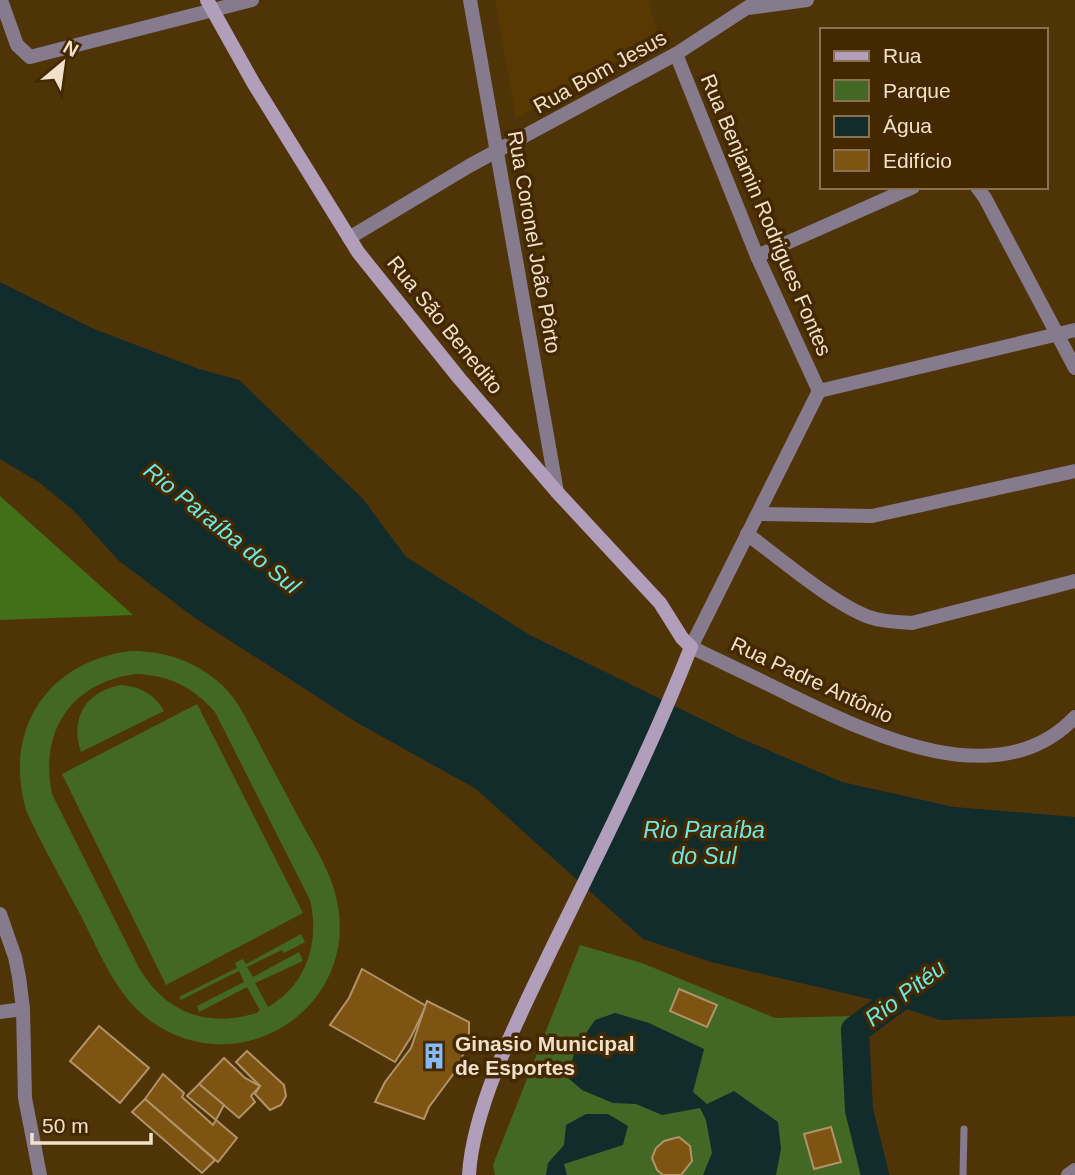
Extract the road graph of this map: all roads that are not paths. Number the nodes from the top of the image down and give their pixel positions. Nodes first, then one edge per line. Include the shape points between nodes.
1 (1, 0) edge
2 (252, 0) edge
3 (470, 0) edge
4 (759, 0) edge
5 (807, 0) edge
6 (742, 4) edge
7 (210, 5) edge
8 (676, 54) junction
9 (496, 154) junction
10 (908, 189) edge
11 (981, 192) edge
12 (349, 238) junction
13 (757, 256) junction
14 (1075, 330) edge
15 (1056, 335) junction
16 (1075, 368) edge
17 (819, 391) junction
18 (1075, 471) edge
19 (557, 492) junction
20 (758, 514) junction
21 (747, 534) junction
22 (1075, 581) edge
23 (691, 646) junction
24 (1075, 717) edge
25 (0, 914) edge
26 (23, 1009) junction
27 (0, 1012) edge
28 (964, 1129) dead end
29 (1075, 1170) edge
30 (40, 1175) edge
31 (469, 1175) edge
32 (963, 1175) edge
33 (1068, 1175) edge

1 - 7 street via 17,45 30,57
2 - 7 street
3 - 9 street, Rua Coronel João Pôrto
4 - 6 street, Rua Bom Jesus
5 - 6 street
6 - 8 street, Rua Bom Jesus
7 - 12 main road, Rua São Benedito
8 - 9 street, Rua Bom Jesus
8 - 13 street, Rua Benjamin Rodrigues Fontes
9 - 12 street, Rua Bom Jesus
9 - 19 street, Rua Coronel João Pôrto
10 - 13 street
11 - 15 street
12 - 19 main road, Rua São Benedito via 459,378
13 - 17 street, Rua Benjamin Rodrigues Fontes
14 - 15 street
15 - 16 street
15 - 17 street
17 - 20 street
18 - 20 street via 872,516
19 - 23 main road, Rua São Benedito via 660,603
20 - 21 street
21 - 22 street via 832,596 868,617 887,621 912,623
21 - 23 street
23 - 24 street, Rua Padre Antônio via 855,727 939,753 1008,752 1050,738
23 - 31 main road via 499,1064 471,1148
25 - 26 street via 15,957
26 - 27 street
26 - 30 street via 25,1098
28 - 32 lane
29 - 33 street

